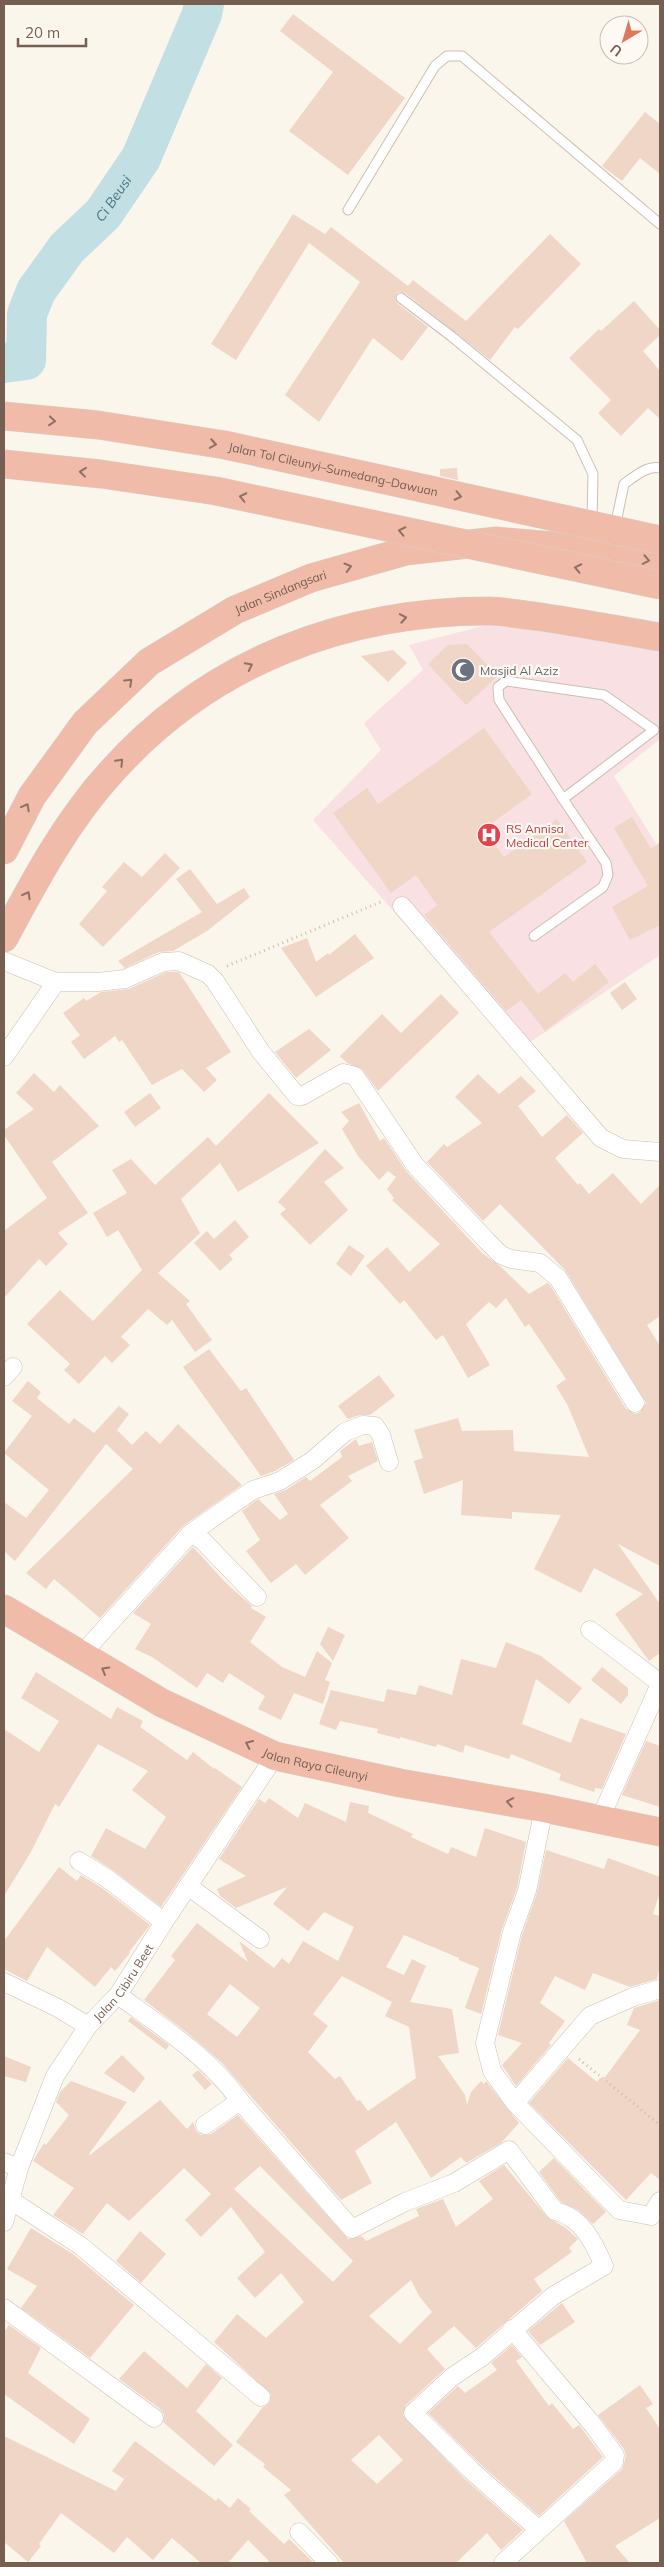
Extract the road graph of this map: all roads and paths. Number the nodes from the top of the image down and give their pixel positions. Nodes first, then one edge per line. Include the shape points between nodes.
1 (348, 210) dead end
2 (660, 224) edge
3 (401, 298) dead end
4 (4, 416) edge
5 (4, 464) edge
6 (660, 468) edge
7 (660, 540) edge
8 (601, 542) junction
9 (660, 563) edge
10 (660, 585) edge
11 (651, 636) edge
12 (657, 726) edge
13 (564, 799) junction
14 (4, 850) edge
15 (402, 906) joint
16 (534, 936) dead end
17 (4, 938) edge
18 (4, 961) edge
19 (208, 974) junction
20 (56, 982) junction
21 (4, 1057) edge
22 (660, 1152) edge
23 (635, 1403) dead end
24 (389, 1462) dead end
25 (191, 1533) junction
26 (257, 1597) dead end
27 (4, 1609) edge
28 (590, 1630) dead end
29 (80, 1655) junction
30 (660, 1684) edge
31 (275, 1756) junction
32 (544, 1808) junction
33 (600, 1819) junction
34 (660, 1832) edge
35 (79, 1861) dead end
36 (188, 1886) junction
37 (164, 1922) junction
38 (260, 1939) dead end
39 (4, 1982) edge
40 (660, 1989) edge
41 (118, 1995) junction
42 (88, 2026) junction
43 (563, 2045) junction
44 (240, 2101) junction
45 (515, 2103) junction
46 (205, 2125) dead end
47 (660, 2125) edge
48 (12, 2165) edge
49 (9, 2199) junction
50 (660, 2201) edge
51 (4, 2222) edge
52 (4, 2308) edge
53 (512, 2329) junction
54 (261, 2398) dead end
55 (154, 2418) dead end
56 (538, 2529) junction
57 (298, 2532) dead end
58 (329, 2563) edge
59 (503, 2563) edge

1 - 2 lane via 435,66 447,56 462,56
3 - 8 lane via 577,440 593,474
4 -> 7 highway, Jalan Tol Cileunyi–Sumedang–Dawuan, bridge via 98,425 225,446
10 -> 5 highway, bridge via 216,491
6 - 8 lane via 640,472 624,484
8 -> 9 highway, Jalan Sindangsari
14 -> 8 highway, Jalan Sindangsari via 32,796 85,723 149,662 235,610 311,578 406,551 496,541
17 -> 11 highway via 52,853 111,772 141,740 213,684 296,643 343,629 412,616 492,611
12 - 13 lane
12 - 13 lane via 604,695 506,681 501,683 497,692 499,700
13 - 16 lane via 606,863 608,875 599,890
15 - 19 path via 382,901
15 - 22 street via 602,1138 623,1149
18 - 20 street
19 - 20 street via 179,961 163,962 125,979
19 - 23 street via 261,1052 297,1096 343,1074 355,1076 415,1165 486,1242 511,1259 540,1263 558,1278
20 - 21 street
24 - 25 street via 375,1426 363,1425 345,1432 313,1460 280,1480 252,1490
25 - 26 street via 203,1541
25 - 29 street
27 - 29 highway, Jalan Raya Cileunyi
28 - 30 street
31 -> 29 highway, Jalan Raya Cileunyi via 162,1703
30 - 33 street
32 -> 31 highway, Jalan Raya Cileunyi via 400,1783
31 - 36 street, Jalan Cibiru Beet
32 - 33 highway, Jalan Raya Cileunyi
32 - 45 street via 527,1891 512,1932 485,2043 492,2071
33 - 34 highway, Jalan Raya Cileunyi
35 - 37 street
36 - 37 street, Jalan Cibiru Beet
36 - 38 street
37 - 41 street, Jalan Cibiru Beet
39 - 42 street
40 - 43 street via 590,2016
41 - 42 street, Jalan Cibiru Beet
41 - 44 street via 174,2035 224,2078
42 - 48 street, Jalan Cibiru Beet via 55,2076
43 - 45 street
43 - 47 path
44 - 46 street
44 - 53 street via 352,2229 405,2202 454,2183 509,2150 554,2211 568,2214 591,2238 604,2266 553,2296
45 - 50 street via 619,2210 650,2216
48 - 49 street, Jalan Cibiru Beet
49 - 51 street, Jalan Cibiru Beet
49 - 54 street via 81,2246
52 - 55 street
53 - 56 street via 593,2424 615,2455 614,2462
53 - 56 street via 413,2413
56 - 59 street
57 - 58 street

